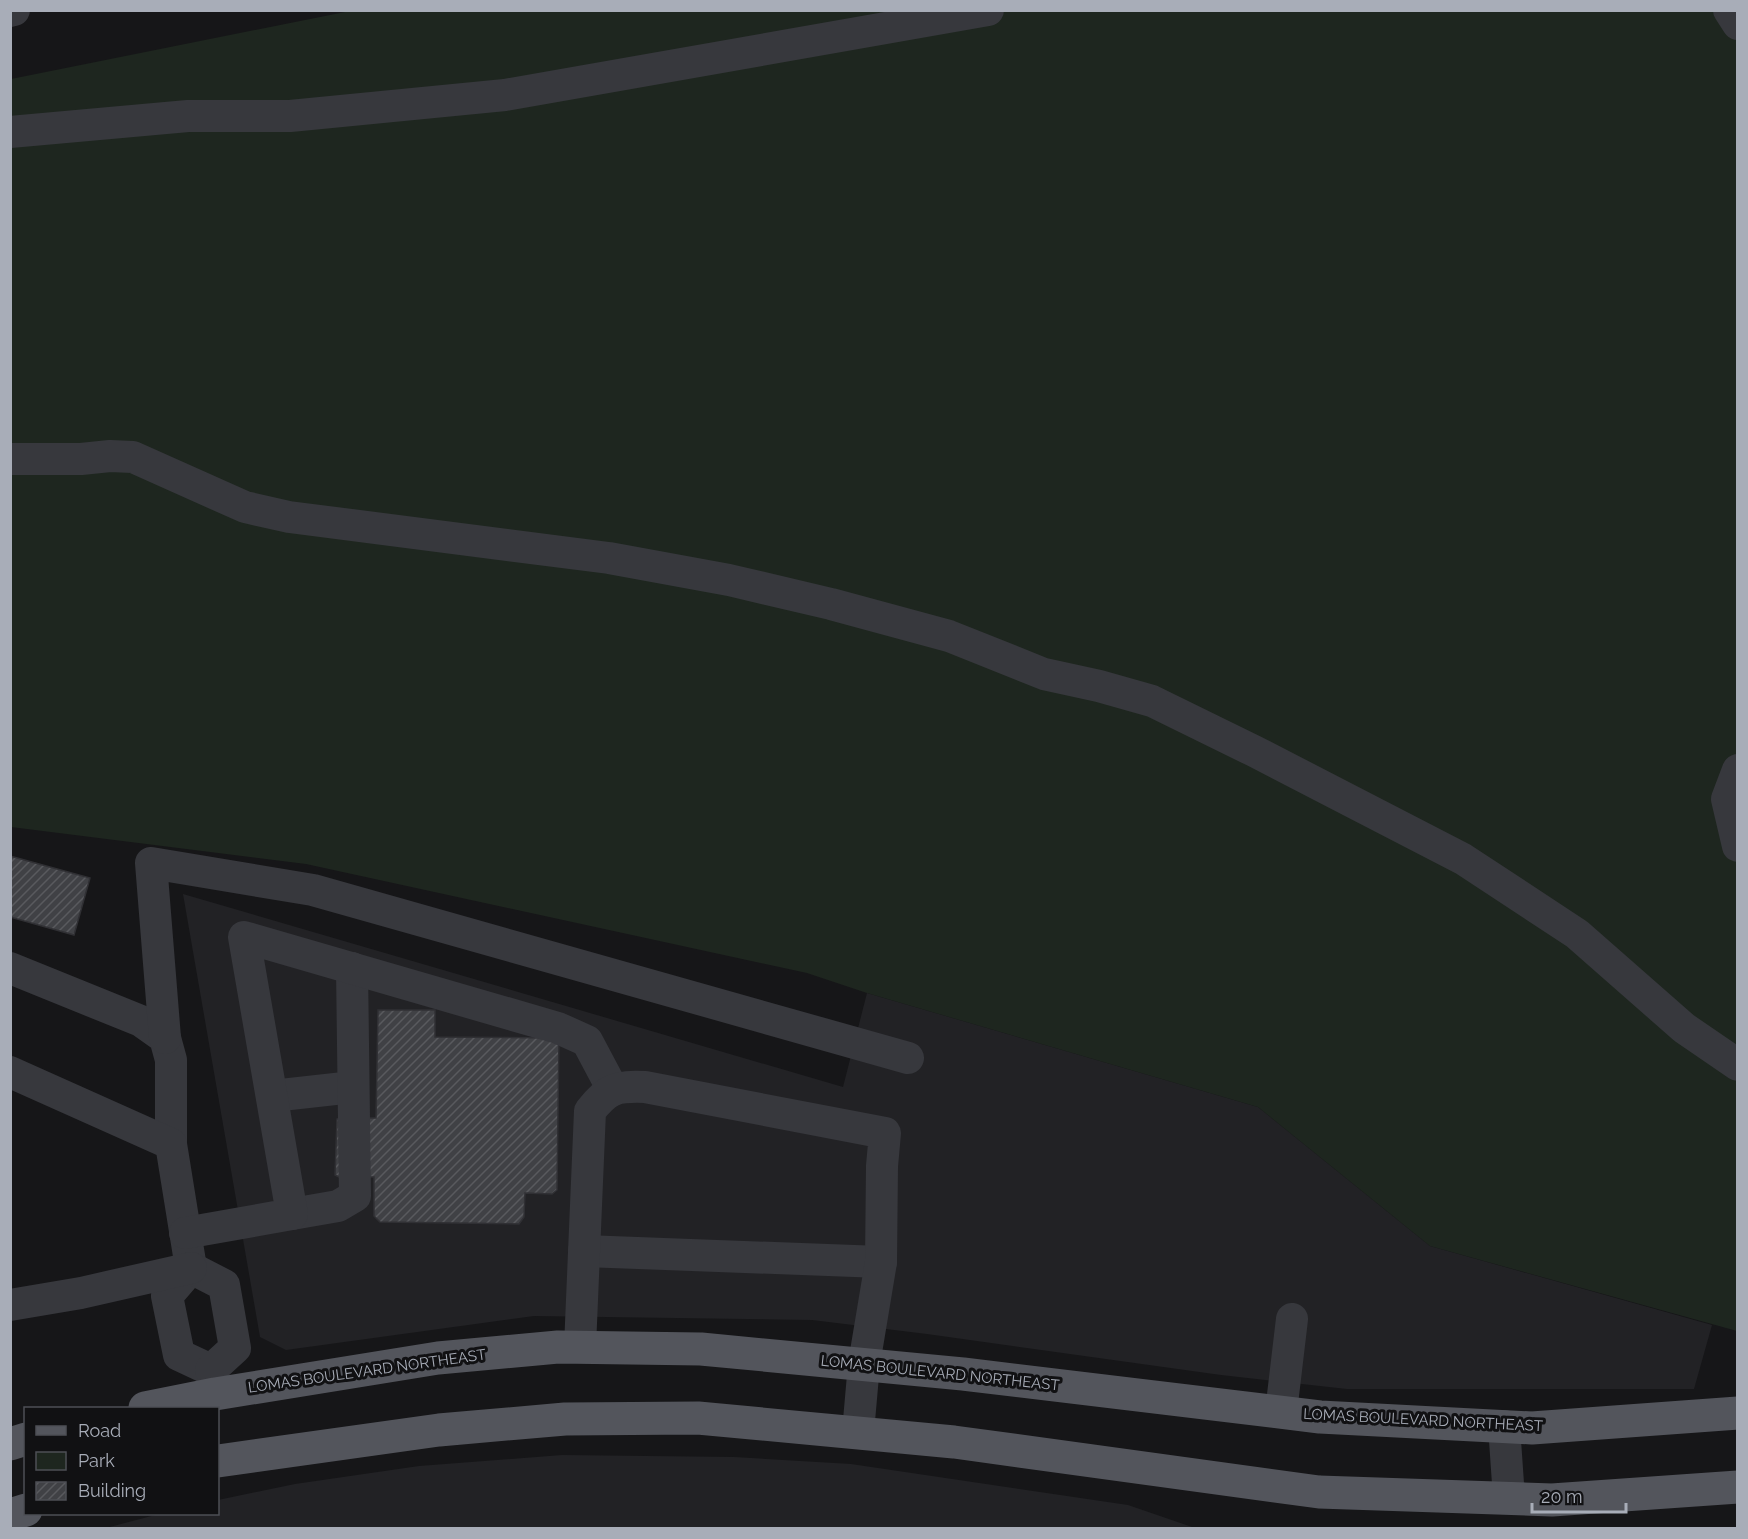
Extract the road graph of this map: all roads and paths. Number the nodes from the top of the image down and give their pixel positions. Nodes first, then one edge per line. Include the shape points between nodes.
1 (988, 10) edge
2 (1730, 10) edge
3 (1737, 24) edge
4 (10, 132) edge
5 (10, 459) edge
6 (1737, 770) edge
7 (1737, 846) edge
8 (10, 968) edge
9 (352, 968) junction
10 (165, 1038) junction
11 (908, 1058) dead end
12 (1737, 1065) edge
13 (10, 1072) edge
14 (353, 1087) junction
15 (613, 1090) junction
16 (272, 1096) junction
17 (171, 1144) junction
18 (292, 1214) junction
19 (185, 1233) junction
20 (585, 1251) junction
21 (881, 1262) junction
22 (191, 1268) junction
23 (10, 1305) edge
24 (1292, 1319) dead end
25 (580, 1347) junction
26 (864, 1364) junction
27 (213, 1391) edge
28 (149, 1407) edge
29 (1281, 1412) junction
30 (1737, 1413) edge
31 (1504, 1426) junction
32 (858, 1432) junction
33 (219, 1461) edge
34 (1737, 1487) edge
35 (1509, 1498) junction

1 - 4 street via 505,95 290,116 188,116
2 - 3 street
5 - 12 street via 133,457 245,507 289,517 609,558 729,580 949,636 1044,674 1152,701 1462,859 1576,934 1684,1028
6 - 7 street via 1727,799
8 - 10 street via 141,1021
9 - 14 street
9 - 15 street via 558,1028 587,1041
9 - 16 street via 244,937
10 - 11 street via 151,863 313,890
10 - 17 street via 171,1060
13 - 17 street
14 - 16 street
14 - 18 street via 355,1196 338,1206
15 - 20 street via 602,1095 590,1111
15 - 21 street via 623,1086 645,1087 885,1133
16 - 18 street
17 - 19 street
18 - 19 street
19 - 22 street
20 - 21 street
20 - 25 street
21 - 26 street
22 - 23 street
22 - 27 street via 167,1296 179,1355
22 - 27 street via 224,1285 236,1348
24 - 29 street
25 - 26 main road, LOMAS BOULEVARD NORTHEAST via 701,1349
25 - 27 main road, LOMAS BOULEVARD NORTHEAST via 438,1358
26 - 29 main road, LOMAS BOULEVARD NORTHEAST
26 - 32 street
27 - 28 main road, LOMAS BOULEVARD NORTHEAST
29 - 31 main road, LOMAS BOULEVARD NORTHEAST
30 - 31 main road, LOMAS BOULEVARD NORTHEAST via 1532,1428
31 - 35 street
32 - 33 main road via 698,1418 565,1419 439,1430
32 - 35 main road via 1319,1492
34 - 35 main road via 1552,1500

